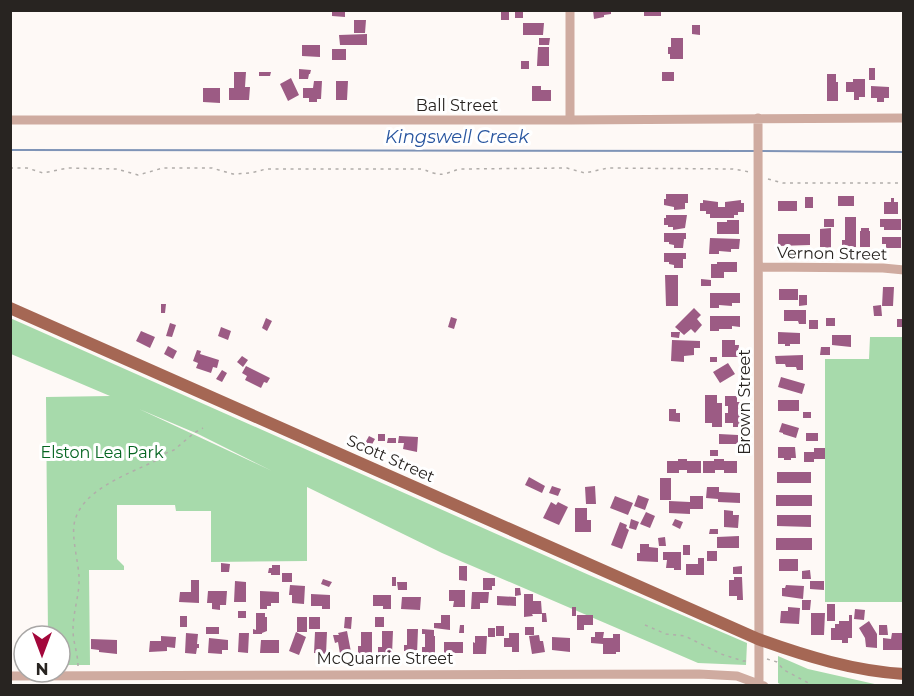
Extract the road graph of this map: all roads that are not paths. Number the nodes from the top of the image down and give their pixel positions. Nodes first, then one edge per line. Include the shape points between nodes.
1 (570, 10) edge
2 (758, 118) junction
3 (903, 118) edge
4 (10, 120) edge
5 (570, 120) junction
6 (759, 267) junction
7 (903, 270) edge
8 (10, 308) edge
9 (758, 639) junction
10 (903, 674) edge
11 (10, 676) edge
12 (379, 680) edge
13 (760, 685) edge

1 - 5 street
2 - 3 street, Ball Street
2 - 5 street, Ball Street
2 - 6 street, Brown Street
4 - 5 street, Ball Street
6 - 7 street, Vernon Street
6 - 9 street, Brown Street
8 - 9 main road, Scott Street
9 - 10 main road via 850,667
9 - 13 street, Brown Street
11 - 12 street, McQuarrie Street
12 - 13 street, McQuarrie Street via 715,674 737,676

